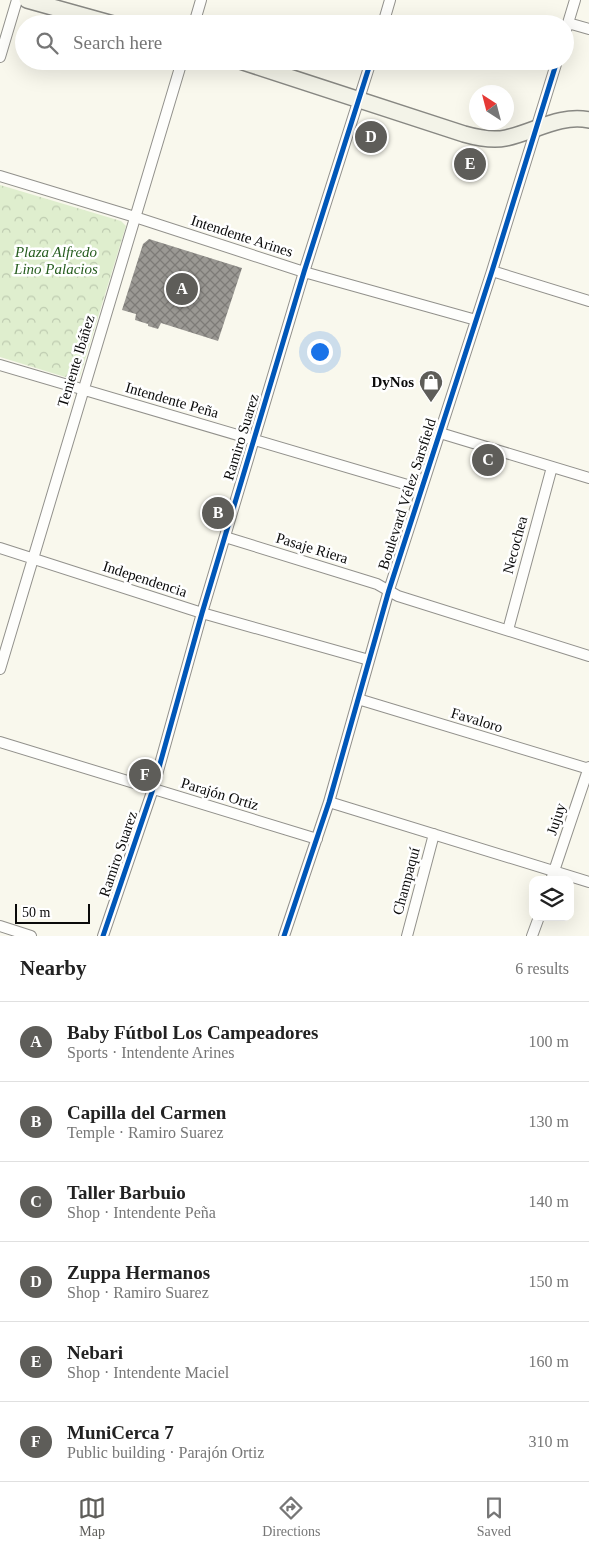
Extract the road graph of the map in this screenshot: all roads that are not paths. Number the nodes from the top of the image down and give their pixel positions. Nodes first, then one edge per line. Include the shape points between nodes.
1 (17, 0) edge
2 (27, 0) edge
3 (201, 0) edge
4 (390, 0) edge
5 (575, 0) edge
6 (81, 15) edge
7 (197, 15) edge
8 (386, 15) edge
9 (571, 15) edge
10 (574, 28) edge
11 (589, 29) edge
12 (0, 57) edge
13 (179, 70) edge
14 (267, 70) edge
15 (368, 70) edge
16 (554, 70) edge
17 (359, 100) junction
18 (589, 120) edge
19 (537, 128) junction
20 (0, 176) edge
21 (135, 216) junction
22 (492, 271) junction
23 (304, 272) junction
24 (589, 301) edge
25 (476, 320) junction
26 (0, 366) edge
27 (83, 391) junction
28 (440, 433) junction
29 (254, 440) junction
30 (552, 467) junction
31 (589, 478) edge
32 (422, 489) junction
33 (225, 536) junction
34 (0, 548) edge
35 (33, 558) junction
36 (389, 590) junction
37 (202, 613) junction
38 (508, 630) junction
39 (589, 656) edge
40 (369, 660) junction
41 (0, 669) edge
42 (358, 699) junction
43 (0, 742) edge
44 (589, 768) edge
45 (153, 789) junction
46 (329, 802) junction
47 (434, 834) junction
48 (317, 839) junction
49 (553, 876) edge
50 (574, 880) edge
51 (589, 882) edge
52 (538, 921) edge
53 (0, 926) edge
54 (31, 936) edge
55 (103, 936) edge
56 (284, 936) edge
57 (407, 936) edge
58 (532, 936) edge

1 - 12 street
2 - 6 main road
3 - 7 street
4 - 8 street
5 - 9 street
10 - 11 street
13 - 21 street, Teniente Ibáñez
14 - 17 main road
15 - 17 street, Ramiro Suarez
16 - 19 street, Boulevard Vélez Sarsfield
17 - 19 main road via 488,140
17 - 23 street, Ramiro Suarez
18 - 19 main road via 570,118
19 - 22 street, Boulevard Vélez Sarsfield
20 - 21 street, Intendente Arines
21 - 23 street, Intendente Arines
21 - 27 street, Teniente Ibáñez
22 - 24 street
22 - 25 street, Boulevard Vélez Sarsfield
23 - 25 street, Intendente Arines
23 - 29 street, Ramiro Suarez
25 - 28 street, Boulevard Vélez Sarsfield
26 - 27 street, Intendente Peña
27 - 29 street, Intendente Peña
27 - 35 street, Teniente Ibáñez
28 - 30 street
28 - 32 street, Boulevard Vélez Sarsfield
29 - 32 street, Intendente Peña
29 - 33 street, Ramiro Suarez
30 - 31 street
30 - 38 street, Necochea
32 - 36 street, Boulevard Vélez Sarsfield
33 - 36 street, Pasaje Riera
33 - 37 street, Ramiro Suarez
34 - 35 street, Independencia
35 - 37 street, Independencia
35 - 41 street, Teniente Ibáñez
36 - 38 street via 398,596
36 - 40 street, Boulevard Vélez Sarsfield
37 - 40 street, Independencia
37 - 45 street, Ramiro Suarez
38 - 39 street
40 - 42 street, Boulevard Vélez Sarsfield
42 - 44 street, Favaloro
42 - 46 street, Boulevard Vélez Sarsfield
43 - 45 street, Parajón Ortiz
44 - 49 street, Jujuy
45 - 48 street, Parajón Ortiz
45 - 55 street, Ramiro Suarez
46 - 47 street
46 - 48 street, Boulevard Vélez Sarsfield
47 - 49 street
47 - 57 street, Champaquí
48 - 56 street, Boulevard Vélez Sarsfield
50 - 51 street
52 - 58 street
53 - 54 street

